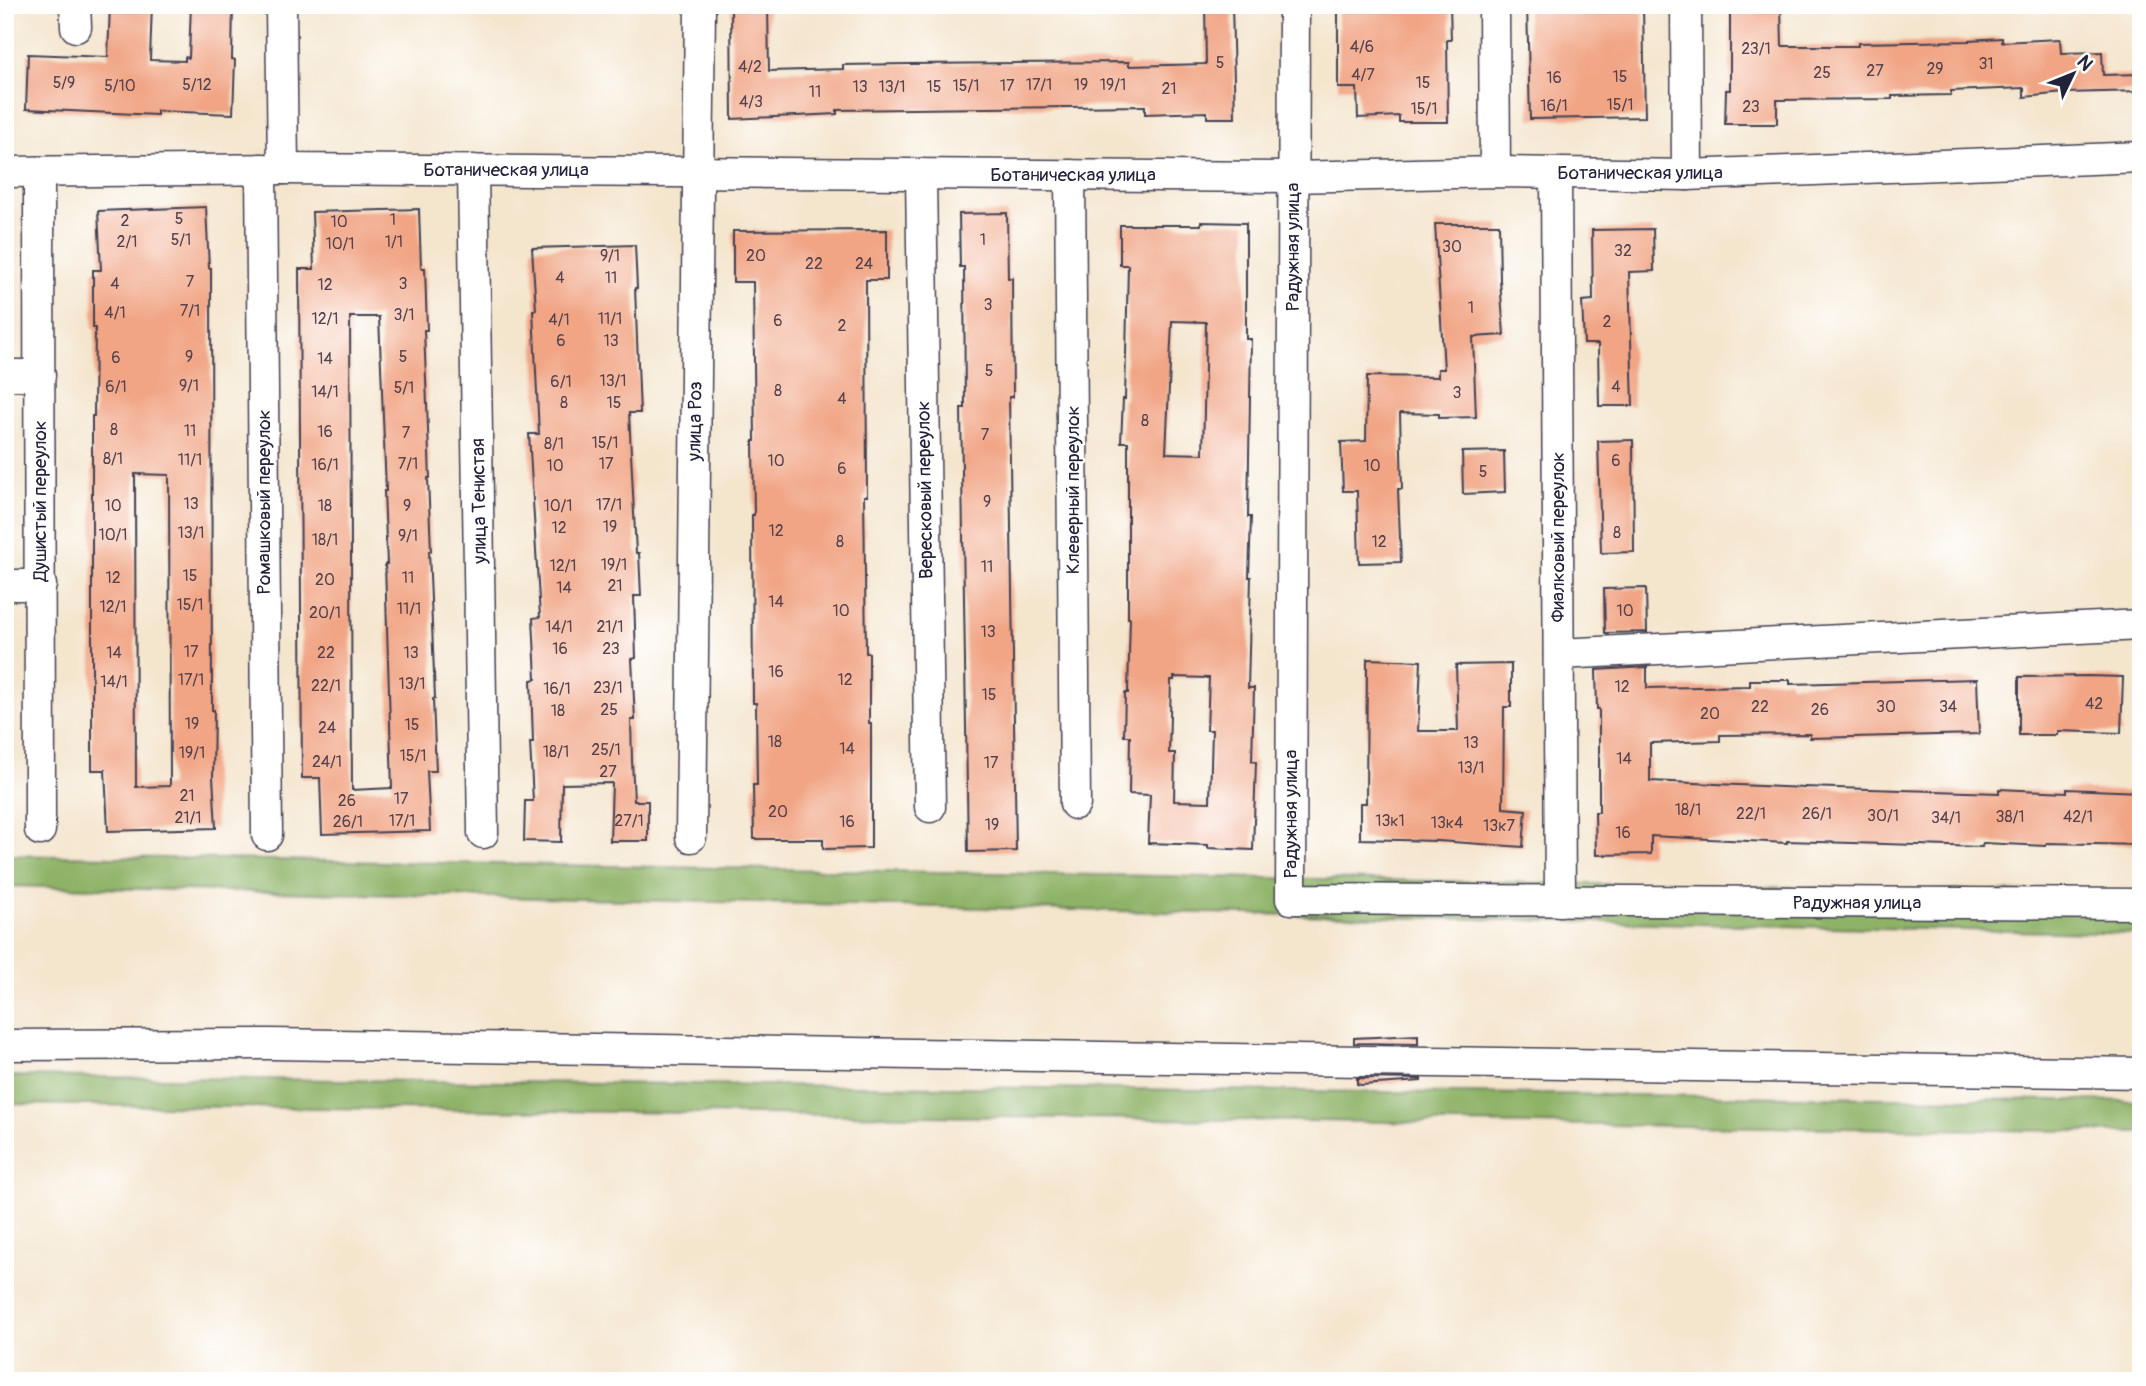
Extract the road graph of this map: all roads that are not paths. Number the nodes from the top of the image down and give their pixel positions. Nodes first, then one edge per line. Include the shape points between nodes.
1 (281, 5) edge
2 (700, 5) edge
3 (1294, 5) edge
4 (1493, 5) edge
5 (1686, 5) edge
6 (2141, 157) edge
7 (272, 169) junction
8 (473, 170) junction
9 (39, 172) junction
10 (698, 172) junction
11 (1495, 172) junction
12 (5, 173) edge
13 (1556, 173) junction
14 (920, 174) junction
15 (1070, 175) junction
16 (1688, 175) junction
17 (1293, 177) junction
18 (5, 375) edge
19 (40, 375) junction
20 (5, 585) edge
21 (41, 585) junction
22 (2141, 625) edge
23 (1559, 654) junction
24 (1075, 804) dead end
25 (930, 807) dead end
26 (40, 830) dead end
27 (483, 832) dead end
28 (267, 835) dead end
29 (691, 837) dead end
30 (1560, 901) junction
31 (2141, 904) edge
32 (5, 1045) edge
33 (2141, 1073) edge

1 - 7 street, Ромашковый переулок
2 - 10 street, улица Роз
3 - 17 street, Радужная улица
4 - 11 street
5 - 16 street
6 - 16 street, Ботаническая улица
7 - 8 street, Ботаническая улица
7 - 9 street, Ботаническая улица
7 - 28 street, Ромашковый переулок
8 - 10 street, Ботаническая улица
8 - 27 street, улица Тенистая
9 - 12 street, Ботаническая улица
9 - 19 street, Душистый переулок
10 - 14 street, Ботаническая улица
10 - 29 street, улица Роз
11 - 13 street, Ботаническая улица
11 - 17 street, Ботаническая улица
13 - 16 street, Ботаническая улица
13 - 23 street, Фиалковый переулок
14 - 15 street, Ботаническая улица
14 - 25 street, Вересковый переулок
15 - 17 street, Ботаническая улица
15 - 24 street, Клеверный переулок
17 - 30 street, Радужная улица via 1291,899
18 - 19 street
19 - 21 street, Душистый переулок
20 - 21 street
21 - 26 street, Душистый переулок
22 - 23 street
23 - 30 street, Фиалковый переулок
30 - 31 street, Радужная улица
32 - 33 street via 326,1045

